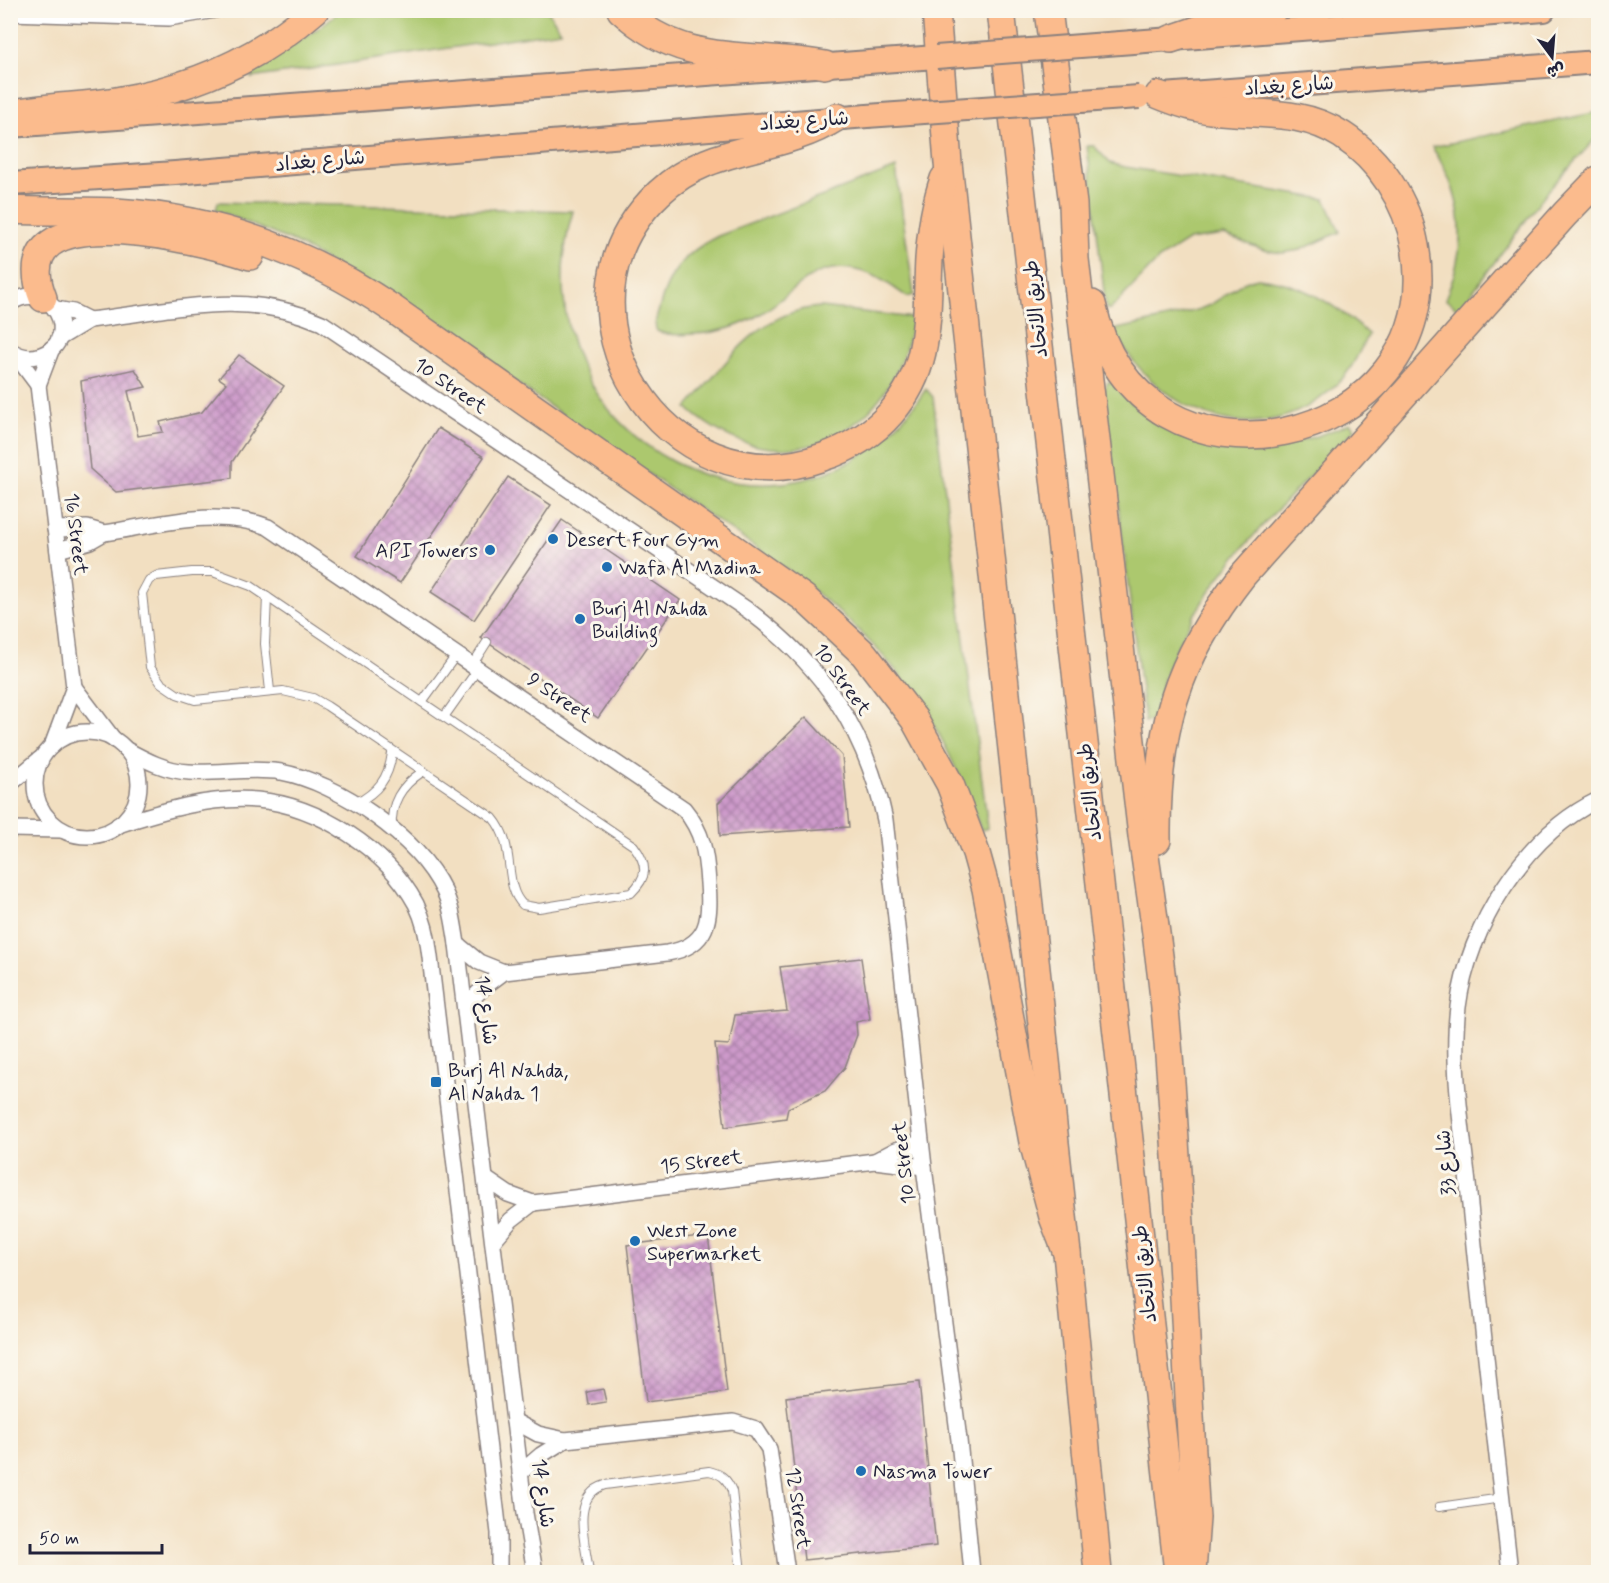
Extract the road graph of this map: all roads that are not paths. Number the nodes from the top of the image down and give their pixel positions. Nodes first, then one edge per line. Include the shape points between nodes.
1 (216, 10) edge
2 (315, 10) edge
3 (621, 10) edge
4 (1001, 10) edge
5 (1048, 10) edge
6 (1273, 10) edge
7 (1544, 10) edge
8 (19, 12) edge
9 (48, 12) edge
10 (936, 12) edge
11 (1171, 39) junction
12 (1599, 62) edge
13 (825, 65) junction
14 (1149, 96) junction
15 (10, 114) edge
16 (837, 117) junction
17 (10, 126) edge
18 (948, 163) junction
19 (1599, 180) edge
20 (10, 184) edge
21 (1073, 204) junction
22 (10, 210) edge
23 (10, 303) edge
24 (49, 304) junction
25 (89, 320) junction
26 (420, 330) junction
27 (56, 343) junction
28 (12, 352) edge
29 (38, 386) junction
30 (55, 529) junction
31 (104, 533) junction
32 (58, 550) junction
33 (267, 597) junction
34 (489, 643) dead end
35 (458, 653) junction
36 (478, 662) junction
37 (74, 687) junction
38 (270, 691) junction
39 (423, 702) junction
40 (444, 717) junction
41 (120, 744) junction
42 (47, 751) junction
43 (393, 753) junction
44 (422, 772) junction
45 (10, 784) edge
46 (1599, 800) edge
47 (355, 804) junction
48 (118, 825) junction
49 (10, 829) edge
50 (64, 830) junction
51 (392, 830) junction
52 (1156, 922) junction
53 (457, 944) junction
54 (504, 972) junction
55 (465, 1006) junction
56 (921, 1143) junction
57 (875, 1161) junction
58 (924, 1167) junction
59 (486, 1179) junction
60 (532, 1203) junction
61 (493, 1241) junction
62 (1067, 1252) junction
63 (514, 1421) junction
64 (565, 1440) junction
65 (520, 1473) junction
66 (1502, 1498) junction
67 (1439, 1507) dead end
68 (499, 1572) edge
69 (536, 1572) edge
70 (589, 1572) edge
71 (741, 1572) edge
72 (787, 1572) edge
73 (972, 1572) edge
74 (1098, 1572) edge
75 (1178, 1572) edge
76 (1192, 1572) edge
77 (1510, 1572) edge

1 - 9 street via 169,18
2 - 15 highway via 270,45 203,79 124,100
3 - 13 highway via 650,32 693,51
4 - 75 highway, طريق الاتحاد
5 - 21 highway
6 - 11 highway
7 - 11 main road
8 - 9 street
10 - 18 highway
11 - 13 main road, bridge
12 - 14 main road, شارع بغداد
13 - 17 main road
14 - 16 main road, شارع بغداد, bridge
14 - 21 highway via 1211,110 1270,112 1305,118 1344,137 1380,169 1408,218 1418,273 1410,324 1387,369 1358,399 1290,432 1221,435 1171,416 1130,381 1102,338 1092,306
16 - 18 highway via 799,136 736,151 693,168 657,195 629,232 620,253 611,308 617,351 626,374 638,396 671,432 707,454 746,466 787,467 833,454 891,413 915,374 923,352 928,330 931,235
16 - 20 main road, شارع بغداد
18 - 62 highway
19 - 52 highway via 1251,567 1211,620 1176,691 1162,740 1157,791
21 - 52 highway via 1086,363 1142,836
22 - 26 highway via 146,214 240,234 335,273
23 - 24 street via 26,296
24 - 25 street
24 - 26 highway via 36,281 35,264 43,248 57,236 74,231 114,231 231,250 319,281
24 - 27 street via 61,323
25 - 27 street
25 - 56 street, 10 Street via 236,303 276,307 322,323 749,611 801,655 824,681 852,724 880,795
26 - 62 highway via 804,598 864,654 914,719 950,784 976,854 988,898 1033,1142 1053,1217
27 - 28 street via 34,357
27 - 29 street
28 - 29 street
29 - 30 street, 16 Street
30 - 31 street via 87,528
30 - 32 street, 16 Street
31 - 32 street
31 - 35 street, 9 Street via 220,516 253,521 282,536
32 - 37 street, 16 Street
33 - 38 lane via 265,644
33 - 38 lane via 232,578 213,572 192,572 156,576 145,585 141,600 150,667 161,683 195,700
33 - 39 lane
34 - 36 lane
35 - 36 street, 9 Street
35 - 39 lane
36 - 40 lane
36 - 54 street, 9 Street via 672,799 694,821 706,850 710,912 707,926 691,945 667,953
37 - 41 street
37 - 42 street
38 - 43 lane via 313,698
39 - 40 lane
40 - 44 lane via 634,846 645,870 641,883 631,893 539,908 523,905 516,899 508,843 500,825
41 - 42 street via 102,734 82,733 63,738
41 - 47 street, شارع 14 via 165,768 188,772 243,769 304,778
41 - 48 street via 138,774 139,788 135,802
42 - 45 street
42 - 50 street via 35,784 37,798 43,811
43 - 44 lane
43 - 47 lane via 384,782
44 - 51 lane via 398,794 393,805
46 - 66 street, شارع 33 via 1540,843 1501,891 1473,947 1458,1007 1457,1069 1478,1299
47 - 51 street, شارع 14
48 - 50 street via 92,836
48 - 68 street via 213,802 235,799 279,803 321,818 357,842 398,877 417,906 430,957 497,1517
49 - 50 street
51 - 53 street, شارع 14 via 430,867 444,892
52 - 76 highway via 1177,1158 1196,1518
53 - 54 street via 479,962
53 - 55 street, شارع 14
54 - 55 street
55 - 59 street, شارع 14
56 - 57 street
56 - 58 street, 10 Street
57 - 58 street
57 - 60 street, 15 Street
58 - 73 street, 10 Street
59 - 60 street via 508,1194
59 - 61 street, شارع 14
60 - 61 street
61 - 63 street, شارع 14
62 - 74 highway
63 - 64 street via 538,1434
63 - 65 street, شارع 14
64 - 65 street
64 - 72 street, 12 Street via 733,1422 756,1429 769,1449
65 - 69 street, شارع 14
66 - 67 lane
66 - 77 street, شارع 33
70 - 71 lane via 582,1509 590,1493 605,1485 709,1471 720,1474 732,1491

